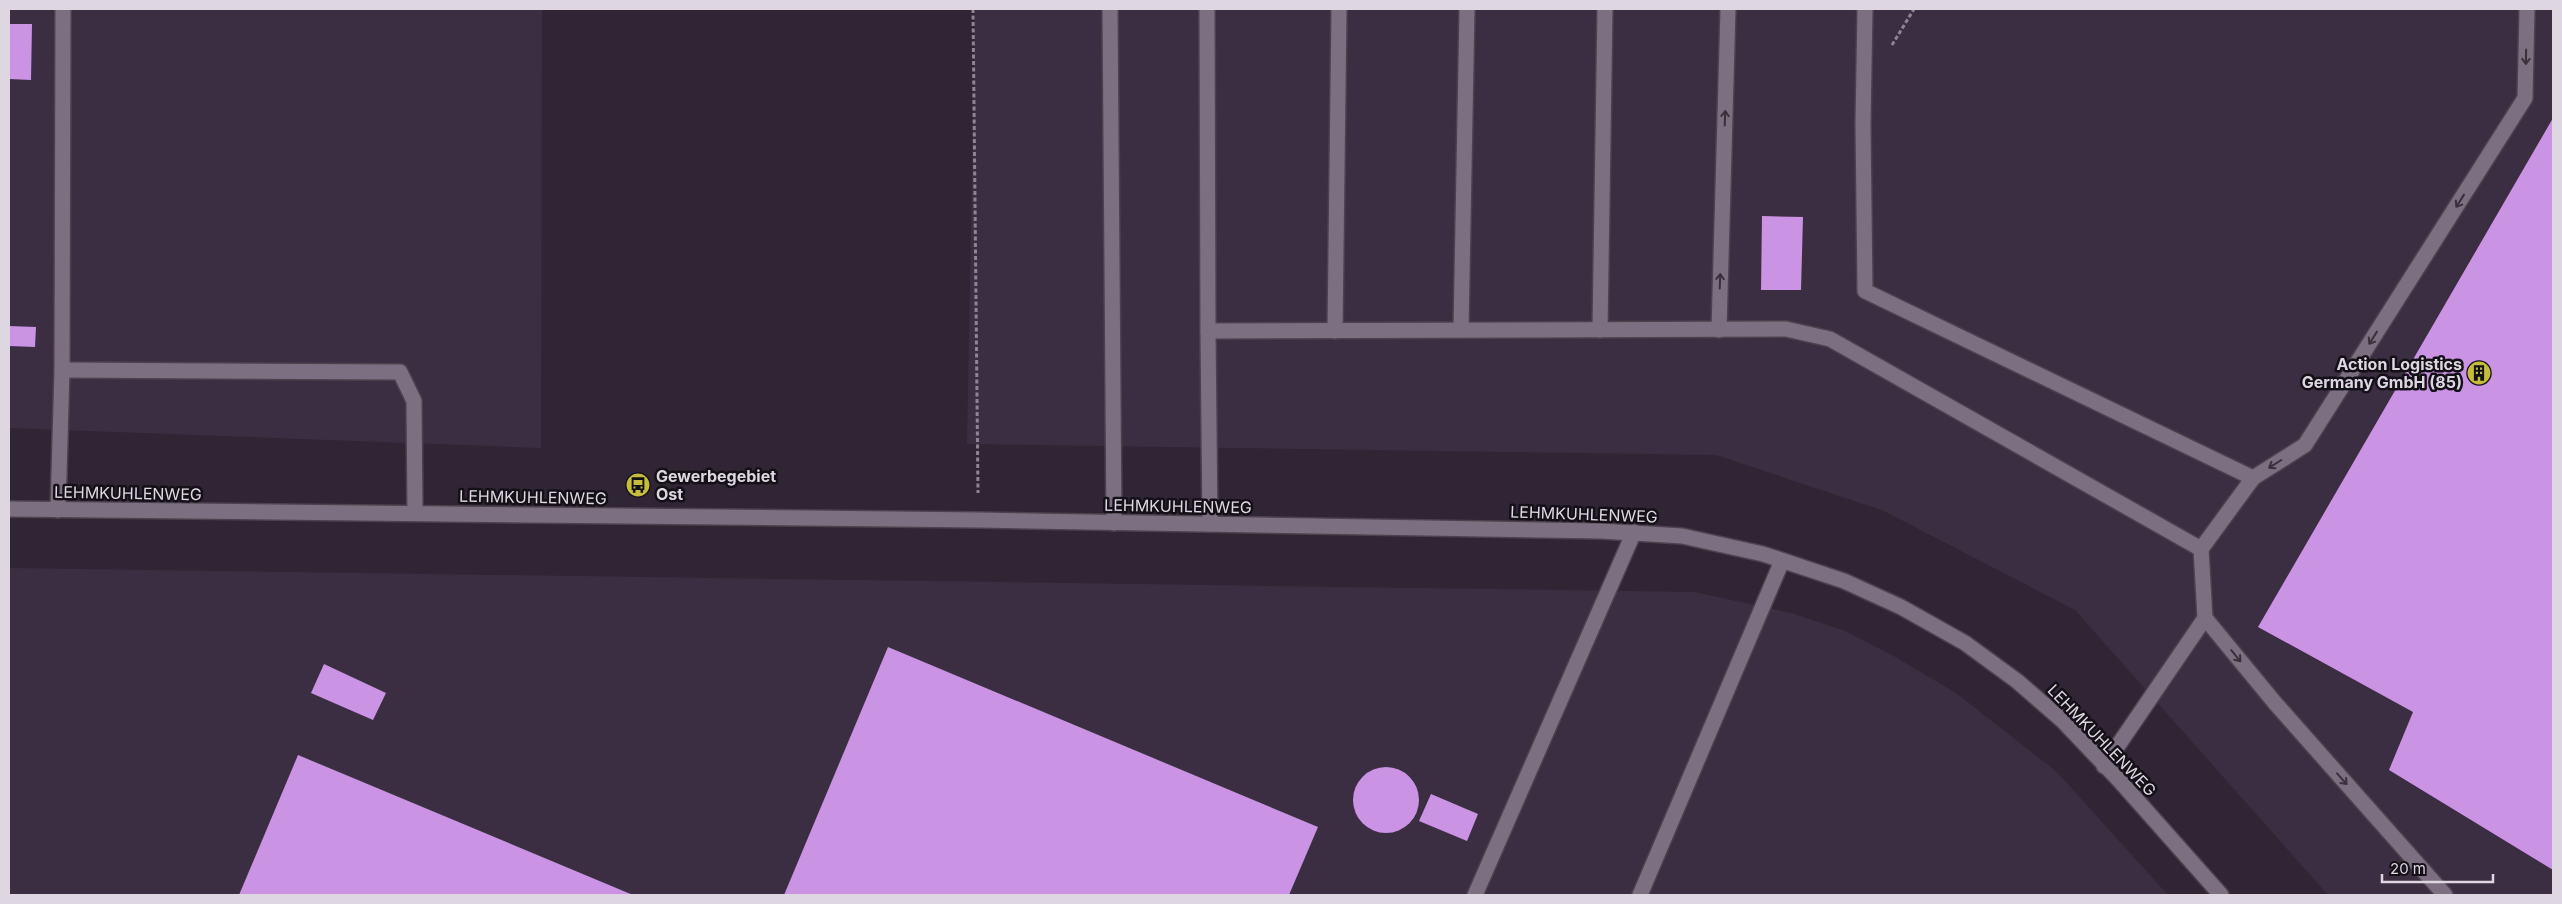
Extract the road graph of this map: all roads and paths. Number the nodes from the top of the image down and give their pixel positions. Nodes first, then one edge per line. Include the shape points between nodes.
1 (63, 9) edge
2 (973, 9) edge
3 (1110, 9) edge
4 (1207, 9) edge
5 (1338, 9) edge
6 (1467, 9) edge
7 (1605, 9) edge
8 (1728, 9) edge
9 (1865, 9) edge
10 (2526, 9) edge
11 (1335, 330) junction
12 (1461, 330) junction
13 (1600, 330) junction
14 (1719, 330) junction
15 (1208, 331) junction
16 (62, 370) junction
17 (2253, 478) junction
18 (9, 509) edge
19 (58, 510) junction
20 (415, 513) junction
21 (979, 520) junction
22 (1114, 523) junction
23 (1210, 524) junction
24 (1634, 532) junction
25 (2201, 549) junction
26 (1782, 561) junction
27 (2205, 618) junction
28 (2104, 766) junction
29 (1476, 895) edge
30 (1640, 895) edge
31 (2221, 895) edge
32 (2445, 895) edge

1 - 16 street
2 - 21 path
3 - 22 street
4 - 15 street
5 - 11 street
6 - 12 street
7 - 13 street
14 -> 8 street
9 - 17 street via 1865,291
10 -> 17 street via 2525,98 2305,445
11 - 12 street
11 - 15 street
12 - 13 street
13 - 14 street
14 - 25 street via 1786,329 1830,339
15 - 23 street
16 - 19 street
16 - 20 street via 400,372 414,401
17 - 25 street
18 - 19 street, LEHMKUHLENWEG
19 - 20 street, LEHMKUHLENWEG
20 - 21 street, LEHMKUHLENWEG
21 - 22 street, LEHMKUHLENWEG
22 - 23 street, LEHMKUHLENWEG
23 - 24 street, LEHMKUHLENWEG
24 - 26 street, LEHMKUHLENWEG via 1682,536
24 - 29 street
25 - 27 street
26 - 28 street, LEHMKUHLENWEG via 1844,581 1901,607 1964,643 2017,680 2063,721
26 - 30 street
27 - 28 street
27 -> 32 street via 2275,703
28 - 31 street, LEHMKUHLENWEG

